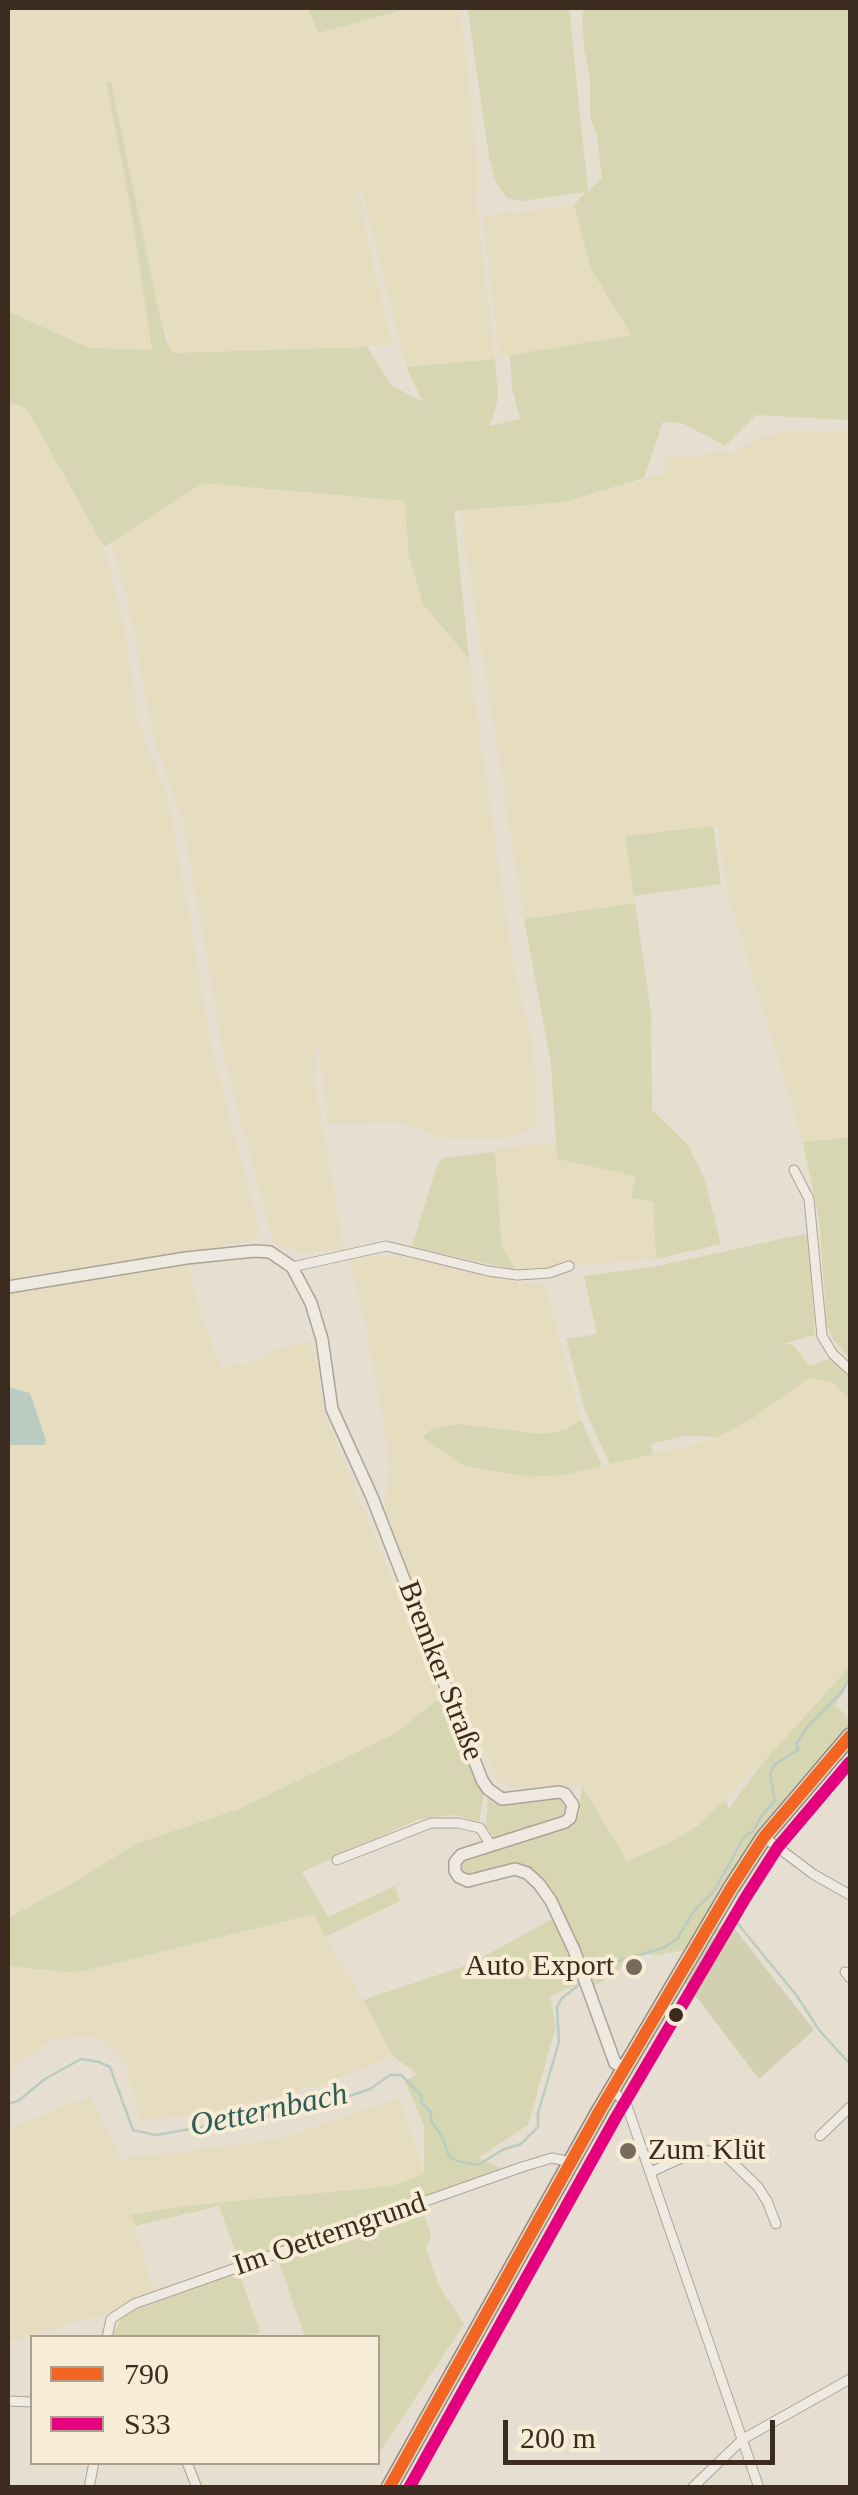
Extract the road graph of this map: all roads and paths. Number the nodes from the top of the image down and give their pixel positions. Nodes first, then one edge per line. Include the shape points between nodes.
1 (794, 1170) dead end
2 (292, 1266) junction
3 (569, 1266) dead end
4 (8, 1287) edge
5 (850, 1370) edge
6 (850, 1736) edge
7 (764, 1837) junction
8 (491, 1845) junction
9 (336, 1860) dead end
10 (850, 1893) edge
11 (625, 2068) junction
12 (612, 2090) junction
13 (850, 2107) edge
14 (820, 2136) dead end
15 (571, 2162) junction
16 (651, 2172) junction
17 (776, 2224) dead end
18 (108, 2335) edge
19 (850, 2378) edge
20 (743, 2440) junction
21 (388, 2488) edge
22 (692, 2488) edge
23 (760, 2488) edge

1 - 5 street via 814,1228 822,1336
2 - 3 street via 386,1246 488,1271
2 - 4 street via 254,1250
2 - 8 street, Bremker Straße via 322,1339 336,1419 482,1780 502,1798 559,1792 573,1804 565,1822
6 - 7 main road
7 - 10 street
7 - 11 main road
8 - 9 street via 480,1828 431,1823
8 - 11 street, Bremker Straße via 458,1856 456,1875 468,1881 514,1869 532,1877 552,1902 615,2062
11 - 12 main road
12 - 15 main road
12 - 16 street via 626,2103
13 - 14 street
15 - 18 street, Im Oetterngrund via 552,2158 522,2167 134,2304 111,2319
15 - 21 main road
16 - 17 street via 699,2150 722,2152 758,2187
16 - 20 street
19 - 20 street
20 - 22 street
20 - 23 street

